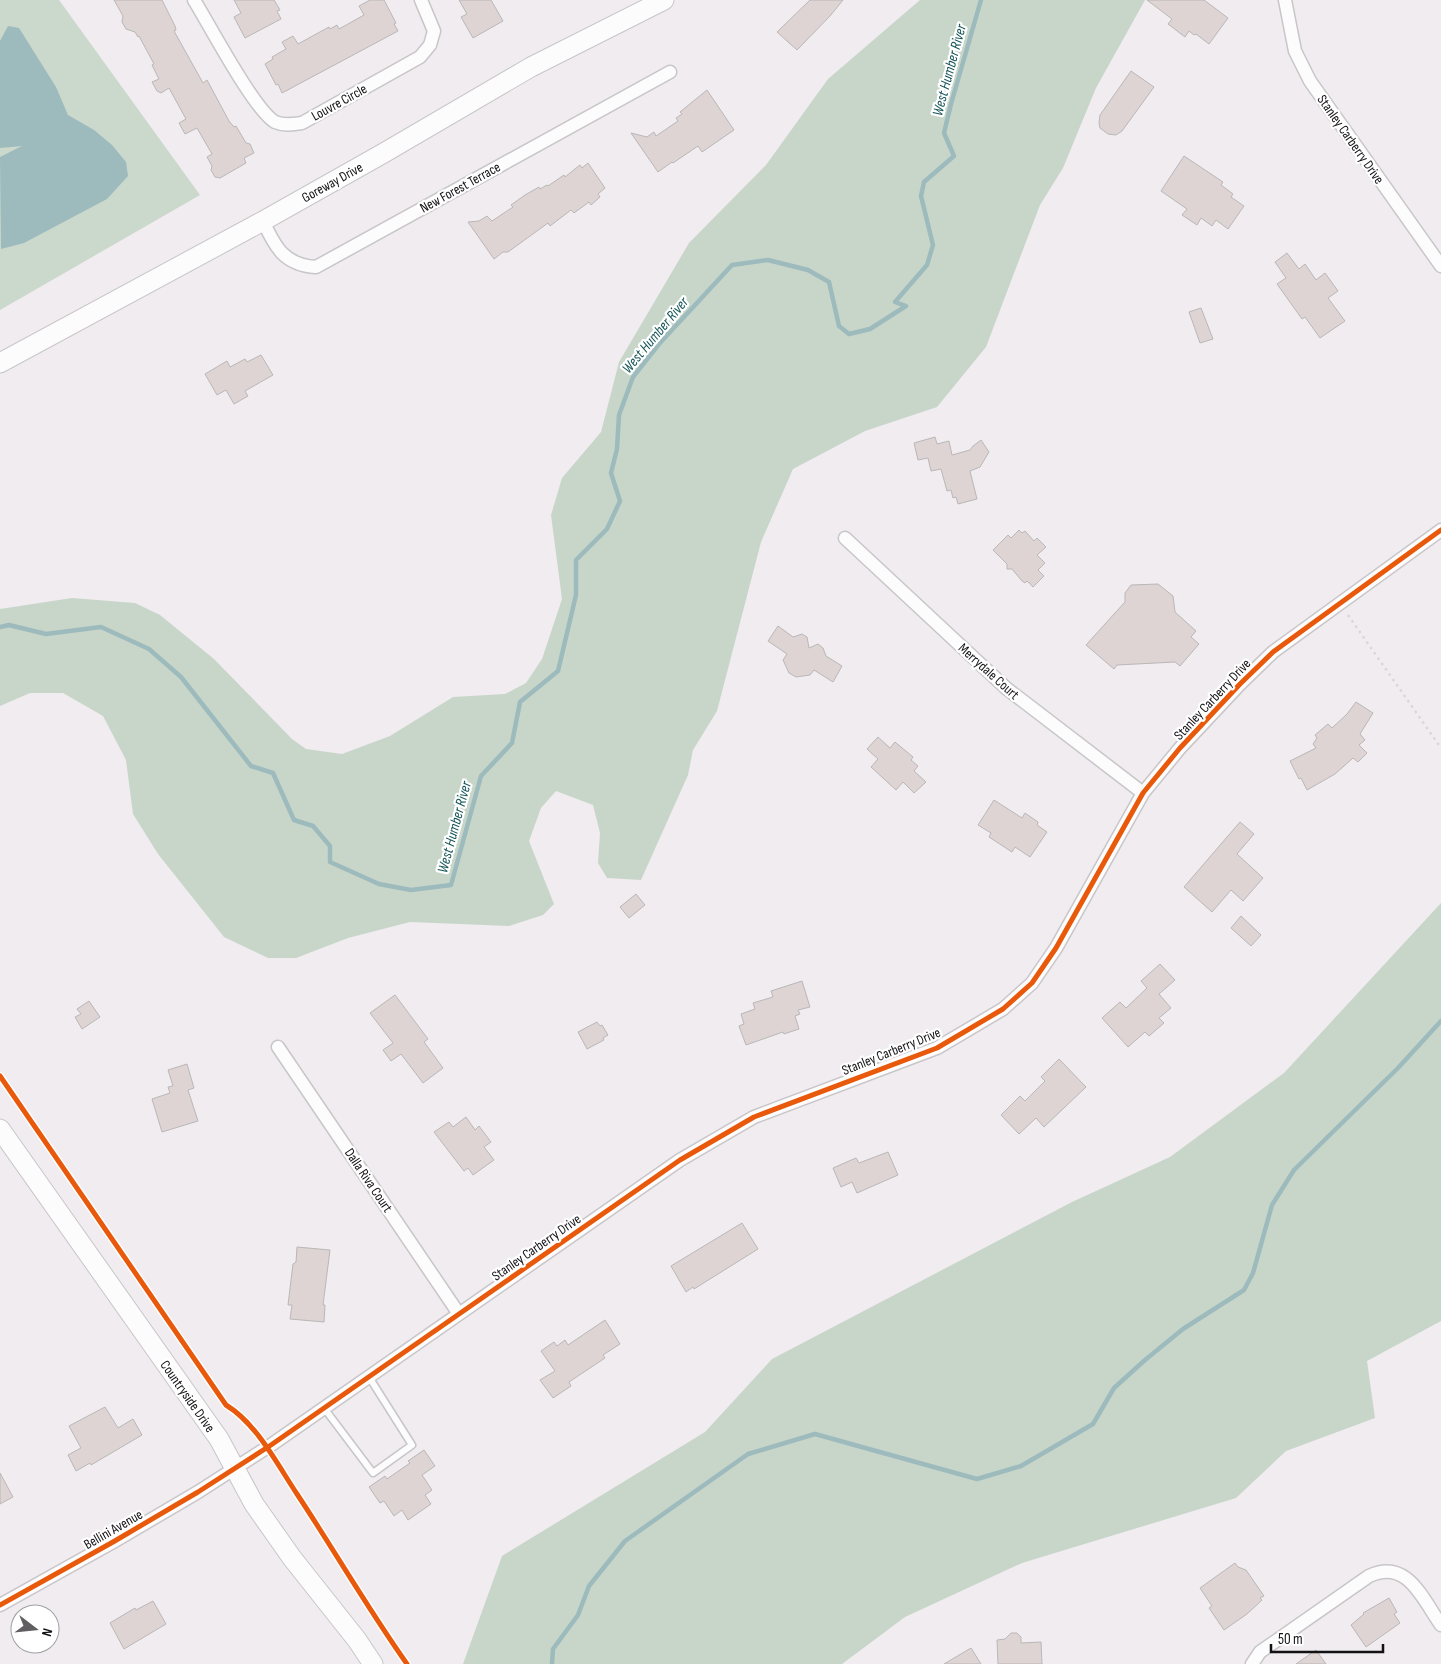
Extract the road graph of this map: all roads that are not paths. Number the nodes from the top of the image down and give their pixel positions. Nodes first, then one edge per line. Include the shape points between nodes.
1 (194, 0) edge
2 (421, 0) edge
3 (662, 0) edge
4 (1285, 0) edge
5 (670, 72) dead end
6 (263, 221) junction
7 (1441, 266) edge
8 (0, 363) edge
9 (1441, 530) edge
10 (845, 538) dead end
11 (1143, 793) junction
12 (278, 1047) dead end
13 (0, 1129) edge
14 (460, 1314) junction
15 (369, 1377) junction
16 (324, 1408) junction
17 (235, 1469) junction
18 (0, 1605) edge
19 (1441, 1624) edge
20 (373, 1664) edge
21 (1252, 1664) edge

1 - 2 street, Louvre Circle via 265,113 275,122 287,125 302,124 420,57 430,45 434,31
3 - 6 street, Goreway Drive via 532,67
4 - 7 street, Stanley Carberry Drive via 1295,51 1310,81
5 - 6 street, New Forest Terrace via 316,267 304,266 281,252 274,245
6 - 8 street, Goreway Drive
9 - 11 street, Stanley Carberry Drive via 1273,652 1180,748
10 - 11 street, Merrydale Court via 1006,688
11 - 14 street, Stanley Carberry Drive via 1056,948 1032,983 1002,1009 937,1048 754,1117 680,1160
12 - 14 street, Dalla Riva Court
13 - 17 street, Countryside Drive via 219,1439
14 - 15 street, Stanley Carberry Drive
15 - 16 street, Stanley Carberry Drive
15 - 16 lane via 412,1445 373,1473
16 - 17 street, Stanley Carberry Drive
17 - 18 street, Bellini Avenue
17 - 20 street, Countryside Drive via 254,1504 292,1558
19 - 21 street via 1411,1581 1401,1574 1378,1572 1260,1652

